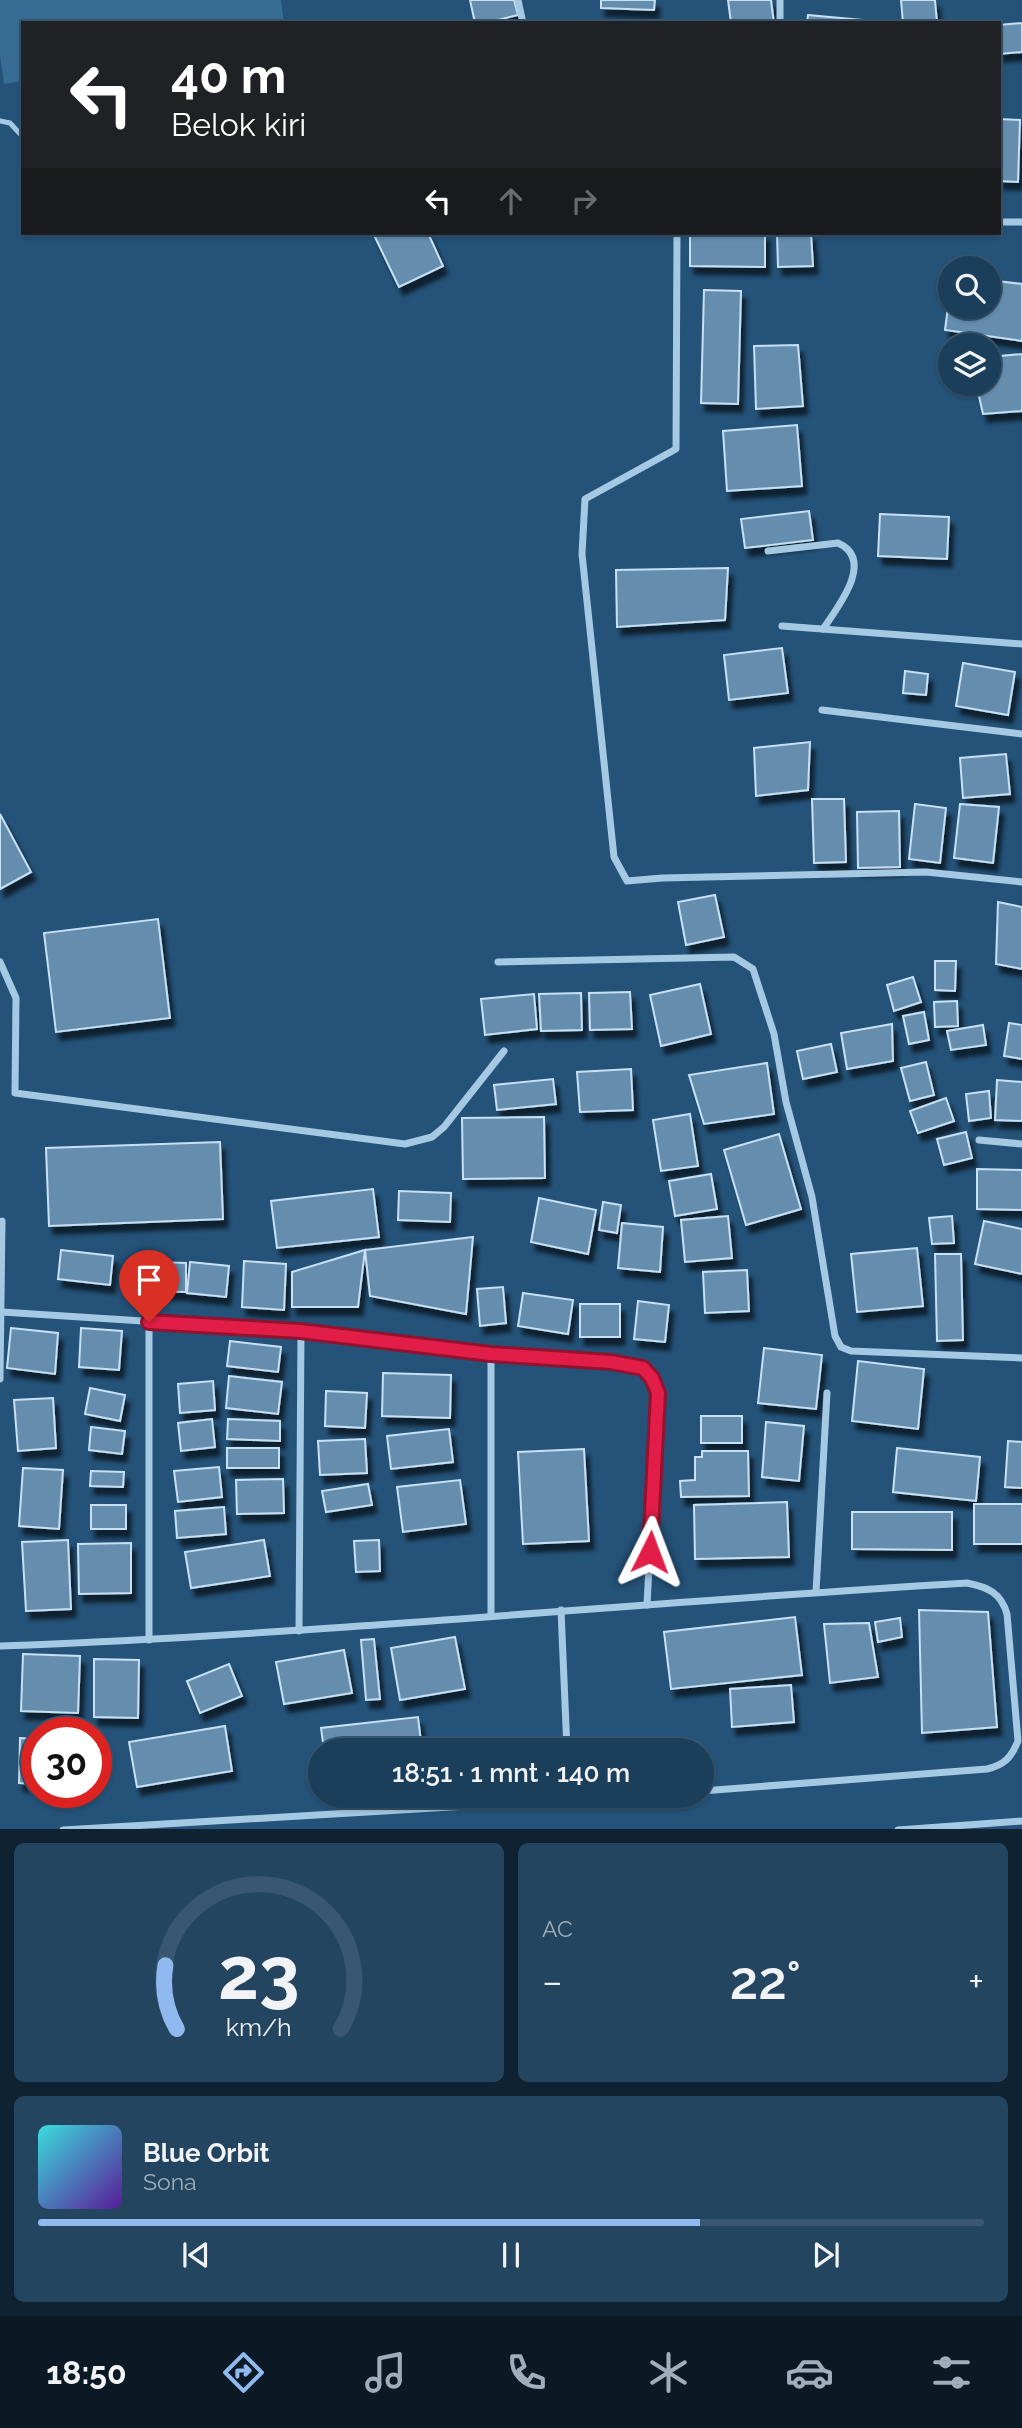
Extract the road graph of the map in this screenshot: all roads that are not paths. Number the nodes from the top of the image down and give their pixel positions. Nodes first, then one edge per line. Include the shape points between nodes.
1 (517, 0) edge
2 (780, 0) edge
3 (522, 21) edge
4 (780, 21) edge
5 (0, 121) edge
6 (21, 135) edge
7 (1001, 222) edge
8 (1022, 222) edge
9 (677, 235) edge
10 (768, 551) dead end
11 (782, 626) dead end
12 (824, 629) junction
13 (1022, 644) edge
14 (822, 710) dead end
15 (1022, 734) edge
16 (1022, 882) edge
17 (1, 962) edge
18 (498, 962) dead end
19 (504, 1051) dead end
20 (978, 1140) dead end
21 (1022, 1144) edge
22 (2, 1221) dead end
23 (2, 1312) edge
24 (149, 1322) junction
25 (300, 1331) junction
26 (491, 1354) junction
27 (1022, 1358) edge
28 (0, 1379) edge
29 (827, 1393) dead end
30 (816, 1592) junction
31 (647, 1605) junction
32 (561, 1610) junction
33 (491, 1616) junction
34 (299, 1631) junction
35 (149, 1640) junction
36 (0, 1646) edge
37 (566, 1738) edge
38 (714, 1790) edge
39 (405, 1808) edge
40 (1022, 1821) edge
41 (63, 1829) edge
42 (898, 1829) edge

1 - 3 street
2 - 4 street
5 - 6 lane via 10,123
7 - 8 street
9 - 16 street via 676,449 585,499 582,554 614,857 627,881 926,872
10 - 12 street via 838,543 847,548 854,561 850,586
11 - 12 street
12 - 13 street
14 - 15 street
17 - 19 street via 16,998 15,1093 405,1144 432,1137 444,1127
18 - 27 street via 734,957 752,969 774,1034 786,1101 812,1197 838,1343 851,1351
20 - 21 street
22 - 23 street
23 - 24 street
23 - 28 street
24 - 25 street
24 - 35 street
25 - 26 street
25 - 34 street
26 - 31 street via 611,1362 643,1368 652,1378 658,1393
26 - 33 street
29 - 30 street
30 - 31 street
30 - 38 street via 967,1583 994,1592 1007,1614 1018,1741 1011,1756 987,1769
31 - 32 street
32 - 33 street
32 - 37 street
33 - 34 street
34 - 35 street
35 - 36 street
39 - 41 street
40 - 42 street

